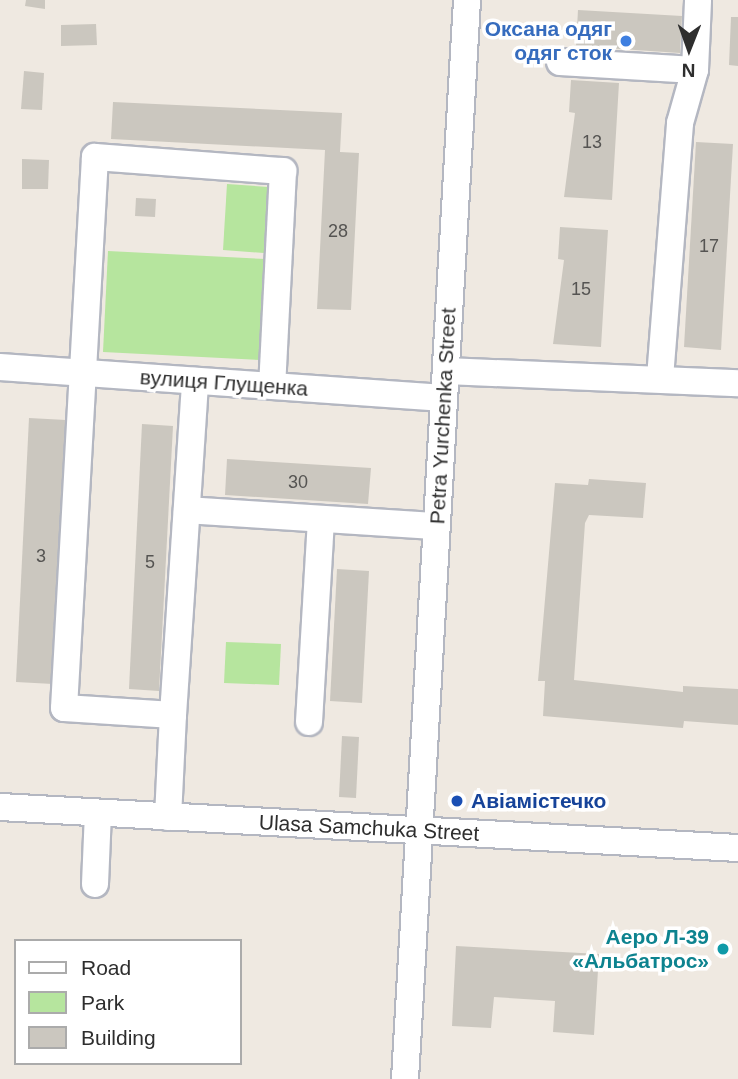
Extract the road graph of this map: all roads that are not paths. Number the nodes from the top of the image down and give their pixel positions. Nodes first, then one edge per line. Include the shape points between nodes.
1 (467, 0) edge
2 (698, 0) edge
3 (561, 62) dead end
4 (695, 70) junction
5 (0, 367) edge
6 (446, 371) junction
7 (82, 373) junction
8 (660, 378) junction
9 (195, 381) junction
10 (738, 383) edge
11 (272, 386) junction
12 (444, 398) junction
13 (187, 510) junction
14 (321, 519) junction
15 (436, 526) junction
16 (173, 715) junction
17 (309, 722) dead end
18 (0, 807) edge
19 (98, 813) junction
20 (168, 817) junction
21 (419, 831) junction
22 (738, 848) edge
23 (95, 884) dead end
24 (405, 1079) edge

1 - 6 street, Petra Yurchenka Street
2 - 4 street
3 - 4 street
4 - 8 street via 680,123
5 - 7 street, вулиця Глущенка
6 - 8 street
6 - 12 street, Petra Yurchenka Street
7 - 9 street, вулиця Глущенка
7 - 11 street via 96,157 283,172
7 - 16 street via 64,708
8 - 10 street
9 - 11 street, вулиця Глущенка
9 - 13 street
11 - 12 street, вулиця Глущенка
12 - 15 street, Petra Yurchenka Street
13 - 14 street
13 - 16 street
14 - 15 street
14 - 17 street
15 - 21 street, Petra Yurchenka Street
16 - 20 street
18 - 19 street, Ulasa Samchuka Street
19 - 20 street, Ulasa Samchuka Street
19 - 23 street
20 - 21 street, Ulasa Samchuka Street
21 - 22 street, Ulasa Samchuka Street
21 - 24 street, Petra Yurchenka Street

